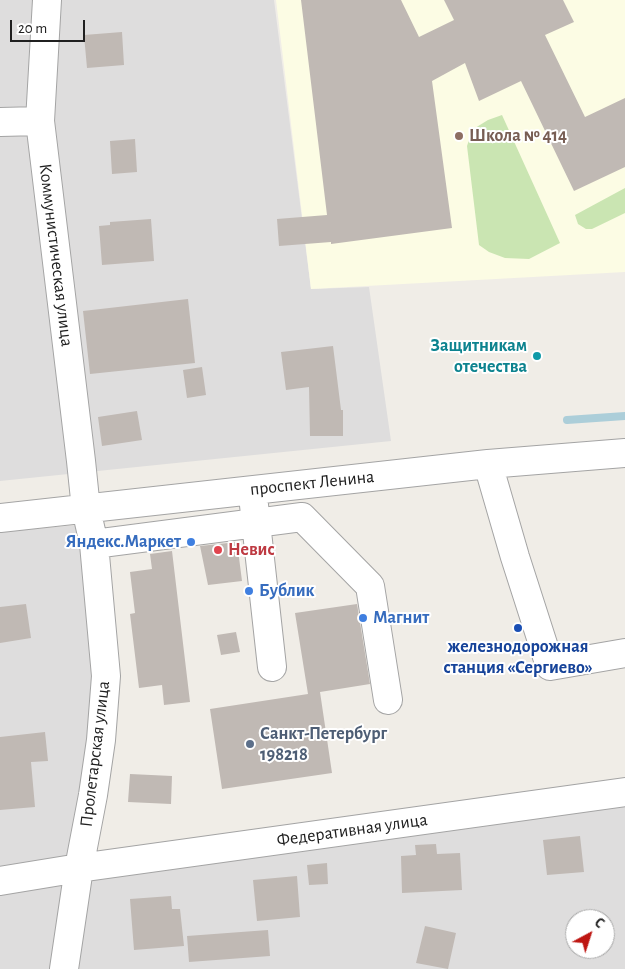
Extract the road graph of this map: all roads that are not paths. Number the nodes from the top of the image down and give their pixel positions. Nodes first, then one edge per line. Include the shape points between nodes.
1 (47, 0) edge
2 (40, 121) junction
3 (0, 122) edge
4 (625, 453) edge
5 (488, 464) junction
6 (252, 490) junction
7 (86, 509) junction
8 (0, 518) edge
9 (256, 523) junction
10 (94, 544) junction
11 (625, 653) edge
12 (272, 667) dead end
13 (388, 700) dead end
14 (625, 792) edge
15 (78, 868) junction
16 (0, 881) edge
17 (64, 969) edge

1 - 2 street, Коммунистическая улица
2 - 3 street
2 - 7 street, Коммунистическая улица
4 - 5 street, проспект Ленина
5 - 6 street, проспект Ленина
5 - 11 street via 550,666
6 - 7 street, проспект Ленина
6 - 9 street
7 - 8 street, проспект Ленина
7 - 10 street, Пролетарская улица
9 - 10 street
9 - 12 street
9 - 13 street via 302,517 370,586
10 - 15 street, Пролетарская улица via 106,676 93,795
14 - 15 street, Федеративная улица
15 - 16 street, Федеративная улица
15 - 17 street, Пролетарская улица

